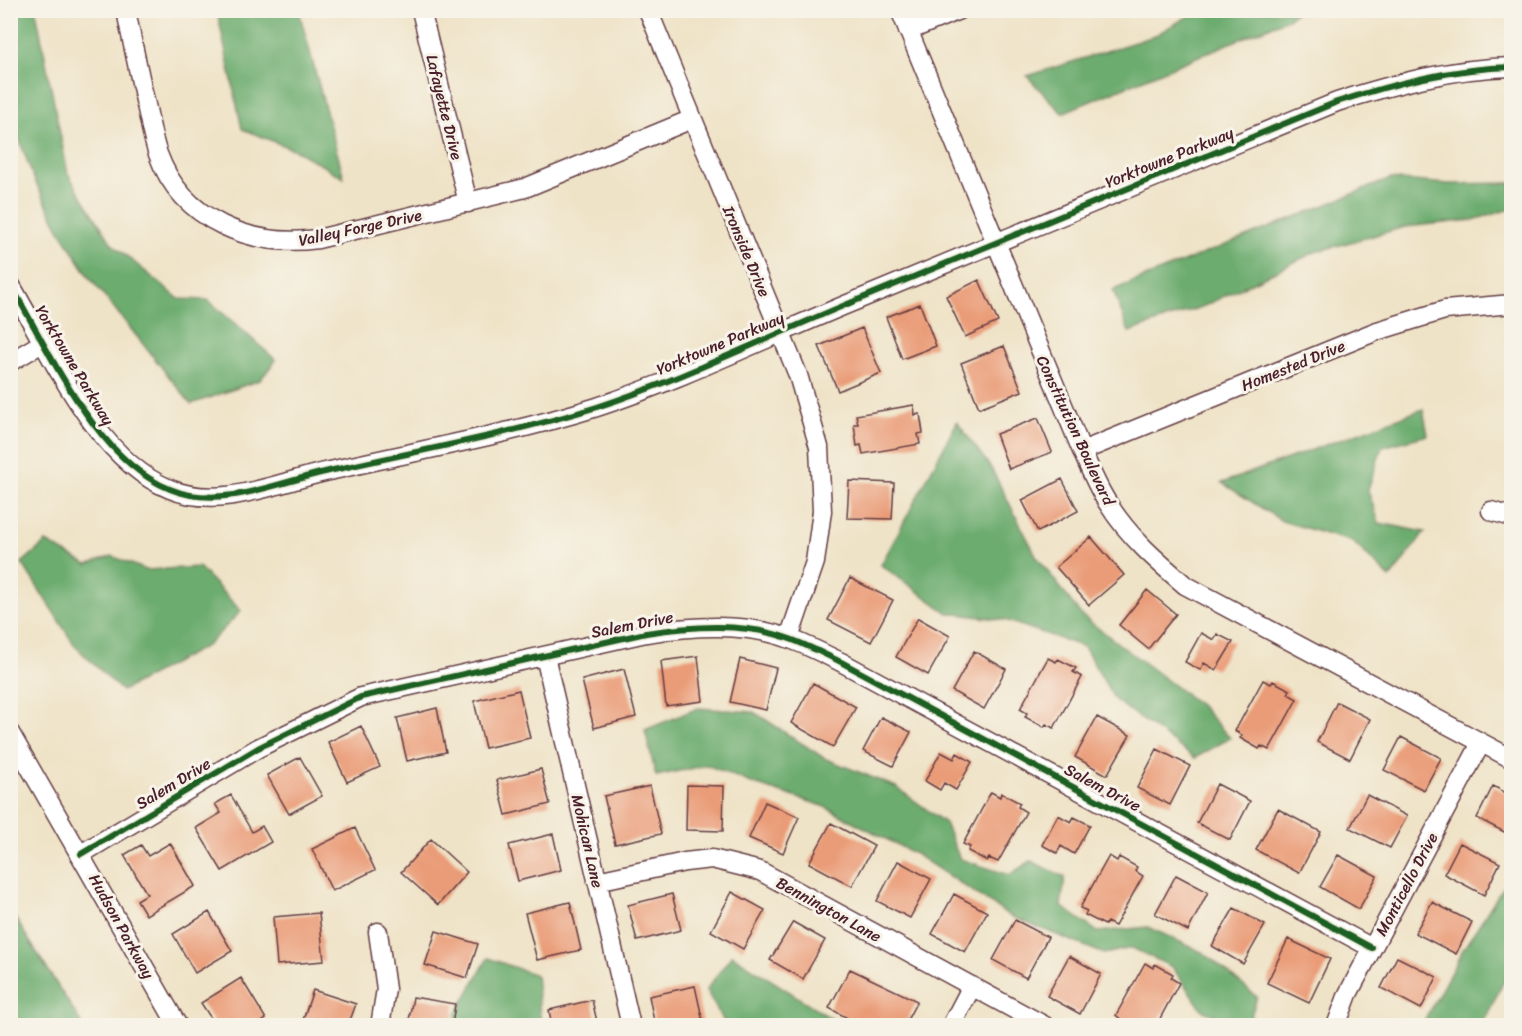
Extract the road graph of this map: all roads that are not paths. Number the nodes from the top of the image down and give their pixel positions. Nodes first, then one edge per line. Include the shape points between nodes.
1 (126, 10) edge
2 (421, 10) edge
3 (648, 10) edge
4 (900, 10) edge
5 (959, 10) edge
6 (908, 31) junction
7 (1512, 67) edge
8 (692, 119) junction
9 (468, 203) junction
10 (994, 243) junction
11 (10, 284) edge
12 (1512, 304) edge
13 (780, 332) junction
14 (44, 342) junction
15 (10, 362) edge
16 (1082, 451) junction
17 (1491, 512) dead end
18 (1512, 517) edge
19 (789, 638) junction
20 (545, 656) junction
21 (10, 733) edge
22 (1480, 745) junction
23 (1512, 759) edge
24 (81, 854) junction
25 (597, 881) junction
26 (378, 932) dead end
27 (1372, 948) junction
28 (972, 986) junction
29 (178, 1026) edge
30 (380, 1026) edge
31 (631, 1026) edge
32 (951, 1026) edge
33 (1045, 1026) edge
34 (1336, 1026) edge

1 - 9 street, Valley Forge Drive via 158,154 179,192 216,222 264,240 292,242
2 - 9 street, Lafayette Drive
3 - 8 street, Ironside Drive
4 - 6 street, Constitution Boulevard
5 - 6 street
6 - 10 street, Constitution Boulevard
7 - 10 street, Yorktowne Parkway via 1452,73 1349,98
8 - 9 street, Valley Forge Drive via 525,188
8 - 13 street, Ironside Drive
10 - 13 street, Yorktowne Parkway
10 - 16 street, Constitution Boulevard
11 - 14 street, Yorktowne Parkway
12 - 16 street, Homested Drive via 1445,310 1394,325
13 - 14 street, Yorktowne Parkway via 668,381 595,407 475,439 217,497 168,489 116,453 87,417
13 - 19 street, Ironside Drive via 798,375 819,447 822,511 815,562
14 - 15 street
16 - 22 street, Constitution Boulevard via 1108,504 1130,534 1185,585
17 - 18 street
19 - 20 street, Salem Drive via 749,630 680,628
19 - 27 street, Salem Drive
20 - 24 street, Salem Drive via 361,697 258,748
20 - 25 street, Mohican Lane
21 - 24 street, Hudson Parkway
22 - 23 street, Constitution Boulevard
22 - 27 street, Monticello Drive
24 - 29 street, Hudson Parkway
25 - 28 street, Bennington Lane via 685,862 731,862 760,871
25 - 31 street, Mohican Lane
26 - 30 street via 386,989
27 - 34 street, Monticello Drive
28 - 32 street
28 - 33 street, Bennington Lane

